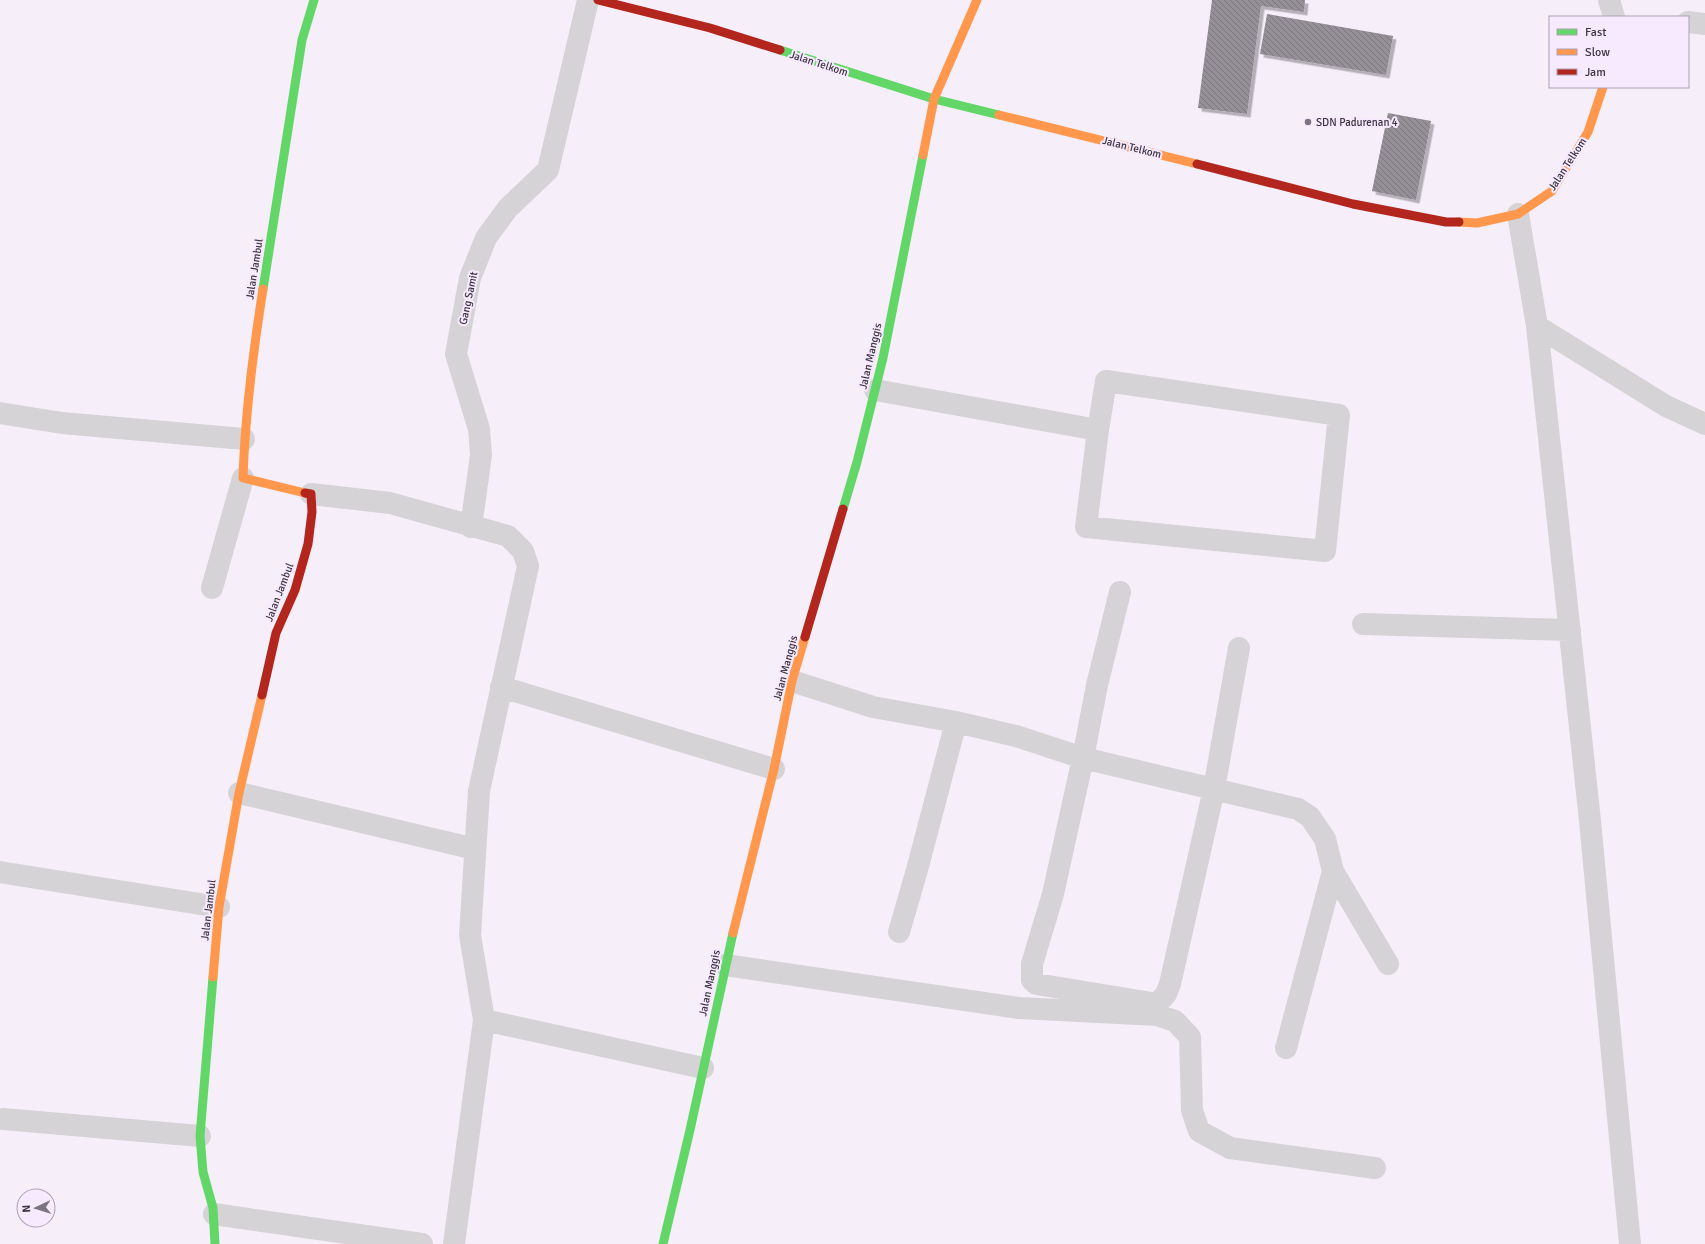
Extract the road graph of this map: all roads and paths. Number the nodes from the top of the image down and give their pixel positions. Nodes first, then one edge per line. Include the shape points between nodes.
1 (314, 0) edge
2 (588, 0) edge
3 (598, 0) edge
4 (977, 0) edge
5 (1609, 0) edge
6 (1614, 16) edge
7 (1689, 22) edge
8 (1705, 24) edge
9 (1603, 88) edge
10 (934, 99) junction
11 (1518, 214) junction
12 (1537, 326) junction
13 (875, 390) junction
14 (0, 413) edge
15 (1705, 424) edge
16 (1098, 430) junction
17 (244, 439) junction
18 (243, 478) junction
19 (311, 494) junction
20 (471, 527) junction
21 (212, 588) dead end
22 (1120, 592) dead end
23 (1363, 624) dead end
24 (1570, 630) junction
25 (1240, 648) dead end
26 (792, 681) junction
27 (501, 687) junction
28 (956, 722) junction
29 (1083, 758) junction
30 (774, 769) junction
31 (1214, 789) junction
32 (240, 793) junction
33 (475, 849) junction
34 (1333, 871) junction
35 (0, 872) edge
36 (219, 907) junction
37 (899, 932) dead end
38 (1388, 964) dead end
39 (725, 965) junction
40 (484, 1020) junction
41 (1286, 1048) dead end
42 (703, 1068) junction
43 (3, 1118) dead end
44 (200, 1136) junction
45 (1375, 1168) dead end
46 (214, 1214) junction
47 (214, 1244) edge
48 (422, 1244) edge
49 (454, 1244) edge
50 (663, 1244) edge
51 (1630, 1244) edge

1 - 17 street, Jalan Jambul via 301,48 254,346
2 - 20 street, Gang Samit via 548,170 508,208 486,238 470,278 456,354 479,429 481,449
3 - 10 street, Jalan Telkom via 710,28
4 - 10 street, Jalan Manggis
5 - 6 street
7 - 8 street
9 - 11 street, Jalan Telkom via 1588,132 1552,191
10 - 11 street, Jalan Telkom via 1353,204 1446,222 1477,223
10 - 13 street, Jalan Manggis
11 - 12 street
12 - 15 street via 1666,406
12 - 24 street
13 - 16 street
13 - 26 street, Jalan Manggis via 857,462
14 - 17 street via 62,423
16 - 16 street via 1106,381 1339,415 1325,551 1086,527
17 - 18 street, Jalan Jambul
18 - 19 street
18 - 21 street
19 - 20 street via 390,503
19 - 32 street, Jalan Jambul via 312,512 308,544 295,590 276,633
20 - 27 street via 508,536 523,551 528,566
22 - 29 street via 1097,685
23 - 24 street
24 - 51 street
25 - 31 street
26 - 28 street via 873,707
26 - 30 street, Jalan Manggis
27 - 30 street
27 - 33 street via 479,791
28 - 29 street via 1016,736
28 - 37 street
29 - 31 street
29 - 31 street via 1053,894 1032,964 1032,980 1036,984 1152,1003 1162,1001 1170,984
30 - 39 street, Jalan Manggis
31 - 34 street via 1298,809 1310,817 1325,839
32 - 33 street
32 - 36 street, Jalan Jambul
33 - 40 street via 470,935
34 - 38 street
34 - 41 street
35 - 36 street
36 - 44 street, Jalan Jambul
39 - 42 street, Jalan Manggis
39 - 45 street via 1019,1008 1157,1015 1175,1021 1190,1036 1192,1110 1199,1132 1230,1148
40 - 42 street
40 - 49 street
42 - 50 street, Jalan Manggis
43 - 44 street
44 - 46 street, Jalan Jambul via 203,1172
46 - 47 street, Jalan Jambul
46 - 48 street

